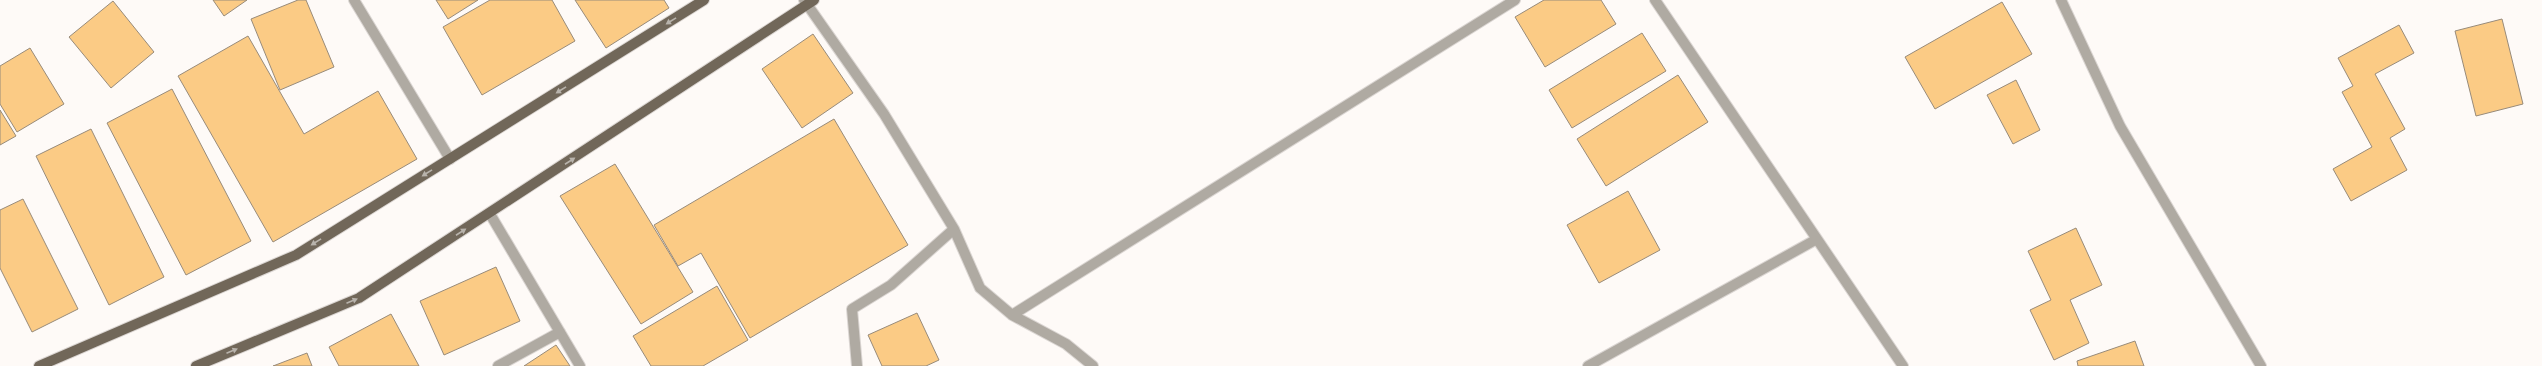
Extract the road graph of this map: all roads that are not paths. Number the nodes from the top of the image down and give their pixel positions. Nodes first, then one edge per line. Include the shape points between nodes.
1 (354, 0) edge
2 (704, 0) edge
3 (1515, 0) edge
4 (1655, 0) edge
5 (2061, 0) edge
6 (809, 1) edge
7 (450, 159) junction
8 (490, 214) junction
9 (954, 229) junction
10 (1817, 239) junction
11 (1012, 315) junction
12 (560, 332) junction
13 (39, 366) edge
14 (196, 366) edge
15 (498, 366) edge
16 (580, 366) edge
17 (857, 366) edge
18 (1093, 366) edge
19 (1588, 366) edge
20 (1903, 366) edge
21 (2261, 366) edge

1 - 7 street
2 -> 7 main road
3 - 11 street
4 - 10 street
5 - 21 street via 2120,126
8 -> 6 main road
6 - 9 street via 884,114
7 -> 13 main road via 296,255
8 - 12 street
14 -> 8 main road via 359,298
9 - 11 street via 980,288
9 - 17 street via 891,285 852,309
10 - 19 street
10 - 20 street
11 - 18 street via 1066,344
12 - 15 street
12 - 16 street

